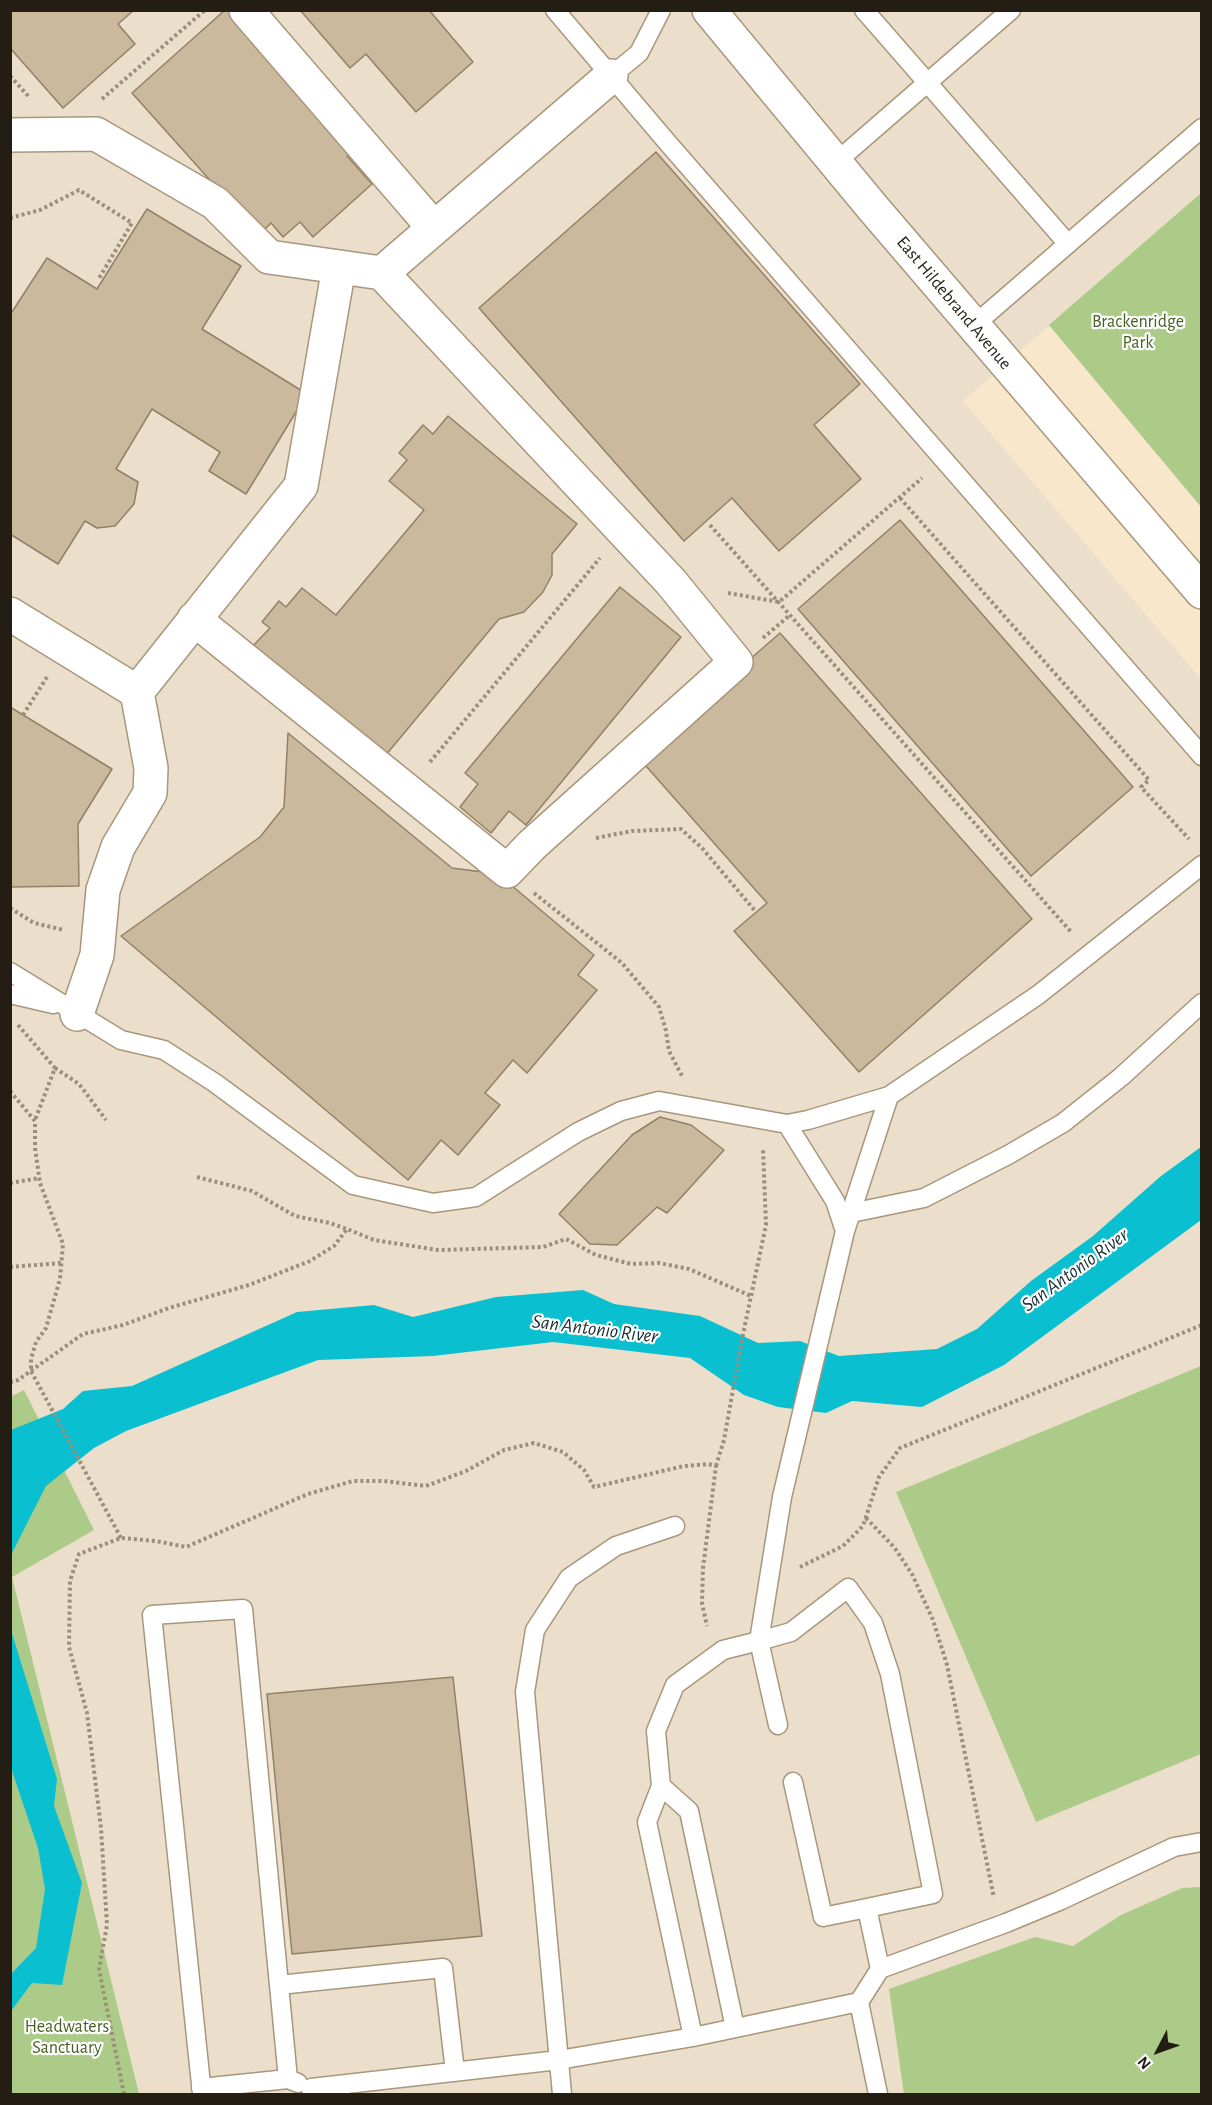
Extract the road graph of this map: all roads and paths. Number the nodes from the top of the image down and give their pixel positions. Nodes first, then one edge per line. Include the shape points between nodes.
1 (204, 10) edge
2 (246, 10) edge
3 (555, 10) edge
4 (661, 10) edge
5 (709, 10) edge
6 (864, 10) edge
7 (1011, 10) edge
8 (611, 76) junction
9 (928, 83) junction
10 (1202, 128) edge
11 (62, 134) junction
12 (10, 135) edge
13 (835, 163) junction
14 (10, 218) edge
15 (434, 228) junction
16 (1068, 243) junction
17 (339, 267) junction
18 (382, 273) junction
19 (98, 280) dead end
20 (973, 326) junction
21 (943, 460) junction
22 (900, 498) junction
23 (710, 525) dead end
24 (623, 531) junction
25 (1202, 592) edge
26 (779, 602) junction
27 (10, 614) edge
28 (194, 620) junction
29 (45, 681) dead end
30 (137, 692) junction
31 (23, 714) dead end
32 (1202, 756) edge
33 (406, 790) junction
34 (590, 839) dead end
35 (1194, 845) dead end
36 (1202, 865) edge
37 (10, 908) edge
38 (756, 912) dead end
39 (99, 937) junction
40 (1091, 953) junction
41 (10, 972) edge
42 (19, 997) edge
43 (1202, 1004) edge
44 (71, 1011) junction
45 (55, 1068) junction
46 (10, 1091) edge
47 (889, 1096) junction
48 (106, 1120) dead end
49 (34, 1121) junction
50 (787, 1124) junction
51 (197, 1177) dead end
52 (39, 1178) junction
53 (10, 1184) edge
54 (851, 1213) junction
55 (347, 1229) junction
56 (845, 1231) junction
57 (61, 1263) junction
58 (10, 1267) edge
59 (751, 1296) dead end
60 (1202, 1325) edge
61 (742, 1339) dead end
62 (31, 1371) junction
63 (10, 1382) edge
64 (717, 1466) junction
65 (866, 1518) junction
66 (675, 1526) dead end
67 (121, 1538) junction
68 (767, 1584) junction
69 (759, 1641) junction
70 (723, 1650) junction
71 (778, 1725) dead end
72 (793, 1782) dead end
73 (661, 1786) junction
74 (1202, 1842) edge
75 (867, 1908) junction
76 (1006, 1923) junction
77 (880, 1970) junction
78 (279, 1985) junction
79 (859, 2002) junction
80 (735, 2028) junction
81 (693, 2037) junction
82 (559, 2060) junction
83 (455, 2072) junction
84 (288, 2079) junction
85 (201, 2091) edge
86 (311, 2091) edge
87 (124, 2094) edge
88 (562, 2094) edge
89 (878, 2094) edge

1 - 11 path
2 - 15 street
3 - 8 lane
4 - 8 lane via 639,53
5 - 13 street, East Hildebrand Avenue
6 - 9 lane
7 - 9 lane
8 - 15 street
8 - 21 lane
9 - 13 lane
9 - 16 lane
10 - 16 lane
11 - 12 street
11 - 17 street via 96,135 214,203 269,257
13 - 20 street, East Hildebrand Avenue
14 - 19 path via 40,210 79,190 132,223
15 - 18 street
16 - 20 lane
17 - 18 street
17 - 28 street via 301,486
18 - 24 street
20 - 25 street, East Hildebrand Avenue
21 - 22 path
21 - 32 lane
22 - 26 path
22 - 35 path via 1149,780 1141,787
23 - 26 path
24 - 33 path
24 - 33 street via 671,582 736,662 507,871
26 - 40 path
27 - 30 street
28 - 30 street
28 - 33 street
29 - 31 path
30 - 39 street via 151,768 150,793 114,858 103,890
34 - 38 path via 632,831 681,829
36 - 40 lane
37 - 39 path via 34,923
39 - 44 street via 97,955
40 - 47 lane via 1038,995
41 - 44 lane
42 - 44 lane
42 - 45 path via 15,1023
43 - 54 lane via 1064,1122 924,1198
44 - 50 lane via 121,1040 164,1050 353,1185 433,1203 476,1197 578,1132 621,1111 659,1101
45 - 48 path via 79,1084
45 - 49 path
46 - 49 path
47 - 50 lane
47 - 54 lane
49 - 52 path
50 - 56 lane via 835,1201
51 - 55 path via 252,1191 295,1216
52 - 53 path
52 - 57 path via 63,1244
54 - 56 lane
55 - 59 path via 374,1240 438,1250 543,1247 566,1239 596,1255 631,1264 658,1263 689,1269
55 - 62 path via 334,1246 310,1261 249,1285 83,1334
56 - 68 lane via 782,1497
57 - 58 path
57 - 62 path via 60,1279 46,1328 36,1342
60 - 65 path via 900,1448 879,1477
61 - 64 path
62 - 63 path
62 - 67 path
64 - 67 path via 684,1466 594,1487 584,1470 563,1452 534,1443 504,1450 466,1471 426,1486 353,1481 308,1494 186,1547
64 - 70 path via 702,1603 705,1623
65 - 68 path via 843,1546
65 - 76 path via 912,1574 933,1620 947,1665 996,1905
66 - 82 lane via 616,1546 569,1578 535,1630 525,1692
67 - 87 path via 79,1554 70,1581 69,1647 87,1713 101,1828 107,1925 99,1969
68 - 69 lane
69 - 70 lane
69 - 71 lane
69 - 75 lane via 791,1632 848,1588 873,1623 890,1674 933,1894
70 - 73 lane via 675,1685 656,1731
72 - 75 lane via 823,1917
73 - 80 lane via 688,1811
73 - 81 lane via 647,1822
74 - 76 lane via 1174,1847
75 - 77 lane
76 - 77 lane
77 - 79 lane
78 - 83 lane via 443,1968
78 - 84 lane
78 - 85 lane via 243,1609 152,1615
79 - 80 lane
79 - 89 lane
80 - 81 lane
81 - 82 lane
82 - 83 lane
82 - 88 lane
83 - 86 lane
84 - 85 lane
84 - 86 lane

